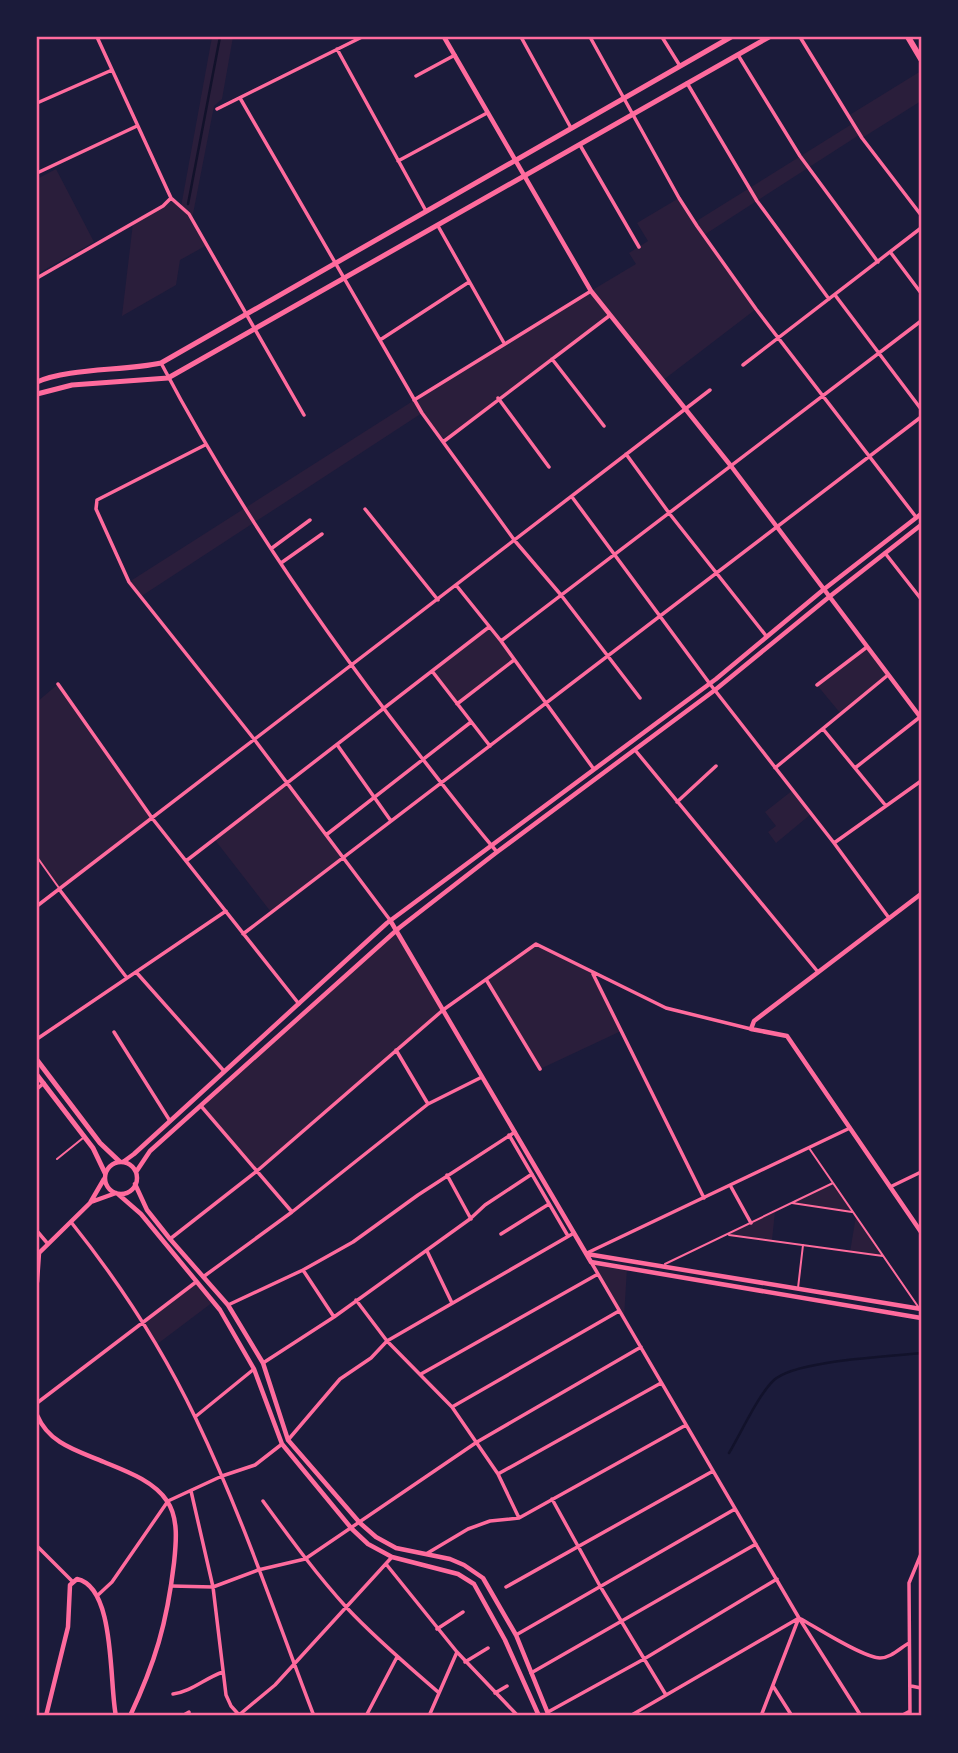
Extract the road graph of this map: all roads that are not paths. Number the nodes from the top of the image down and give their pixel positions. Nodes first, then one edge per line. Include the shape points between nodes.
1 (97, 37) edge
2 (362, 37) edge
3 (444, 37) edge
4 (521, 37) edge
5 (590, 37) edge
6 (662, 37) edge
7 (731, 37) edge
8 (769, 37) edge
9 (800, 37) edge
10 (908, 37) edge
11 (337, 49) junction
12 (738, 54) junction
13 (455, 55) junction
14 (921, 59) edge
15 (680, 66) junction
16 (112, 70) junction
17 (416, 76) dead end
18 (687, 83) junction
19 (240, 98) junction
20 (624, 98) junction
21 (37, 103) edge
22 (217, 109) dead end
23 (487, 113) junction
24 (633, 114) junction
25 (137, 126) junction
26 (571, 128) junction
27 (580, 145) junction
28 (514, 160) junction
29 (398, 161) junction
30 (37, 173) edge
31 (523, 177) junction
32 (171, 198) junction
33 (426, 211) junction
34 (921, 215) edge
35 (438, 226) junction
36 (921, 228) edge
37 (639, 247) dead end
38 (891, 253) junction
39 (878, 262) junction
40 (336, 263) junction
41 (37, 278) edge
42 (345, 279) junction
43 (470, 281) junction
44 (591, 291) junction
45 (921, 293) edge
46 (835, 295) junction
47 (829, 299) junction
48 (246, 314) junction
49 (609, 316) junction
50 (921, 321) edge
51 (255, 329) junction
52 (779, 339) junction
53 (380, 340) junction
54 (504, 343) junction
55 (879, 353) junction
56 (551, 358) junction
57 (160, 363) junction
58 (743, 365) dead end
59 (168, 378) junction
60 (37, 382) edge
61 (710, 390) dead end
62 (37, 394) edge
63 (823, 396) junction
64 (498, 398) junction
65 (414, 400) junction
66 (685, 409) junction
67 (921, 409) edge
68 (304, 415) dead end
69 (921, 417) edge
70 (604, 426) dead end
71 (443, 442) junction
72 (205, 445) junction
73 (626, 454) junction
74 (869, 457) junction
75 (731, 466) junction
76 (549, 467) dead end
77 (572, 497) junction
78 (365, 509) dead end
79 (669, 513) junction
80 (919, 516) edge
81 (310, 520) dead end
82 (921, 525) edge
83 (776, 528) junction
84 (322, 534) dead end
85 (515, 541) junction
86 (272, 548) junction
87 (885, 553) junction
88 (615, 554) junction
89 (281, 563) junction
90 (716, 573) junction
91 (456, 585) junction
92 (823, 590) junction
93 (561, 595) junction
94 (829, 597) junction
95 (921, 599) edge
96 (438, 600) junction
97 (660, 616) junction
98 (489, 627) junction
99 (767, 637) junction
100 (500, 641) junction
101 (867, 647) junction
102 (608, 656) junction
103 (514, 660) junction
104 (351, 666) junction
105 (432, 671) junction
106 (888, 675) junction
107 (58, 684) dead end
108 (709, 684) junction
109 (817, 685) dead end
110 (715, 690) junction
111 (640, 698) dead end
112 (546, 703) junction
113 (457, 704) junction
114 (384, 709) junction
115 (921, 718) edge
116 (471, 722) junction
117 (823, 729) junction
118 (254, 739) junction
119 (337, 745) junction
120 (490, 746) junction
121 (635, 750) junction
122 (424, 760) junction
123 (716, 766) dead end
124 (593, 768) junction
125 (775, 768) junction
126 (855, 768) junction
127 (921, 781) edge
128 (442, 782) junction
129 (288, 783) junction
130 (374, 797) junction
131 (677, 802) junction
132 (886, 806) junction
133 (152, 818) junction
134 (391, 821) junction
135 (327, 835) junction
136 (834, 843) junction
137 (491, 845) junction
138 (497, 852) junction
139 (37, 857) edge
140 (344, 857) junction
141 (186, 862) junction
142 (59, 889) junction
143 (921, 894) edge
144 (37, 906) edge
145 (226, 911) junction
146 (889, 918) junction
147 (390, 920) junction
148 (402, 926) junction
149 (396, 931) junction
150 (243, 934) junction
151 (401, 939) junction
152 (136, 972) junction
153 (818, 972) junction
154 (593, 974) junction
155 (127, 978) junction
156 (487, 981) junction
157 (299, 1004) junction
158 (443, 1010) junction
159 (751, 1029) junction
160 (114, 1032) dead end
161 (37, 1039) edge
162 (396, 1050) junction
163 (37, 1060) edge
164 (540, 1069) dead end
165 (224, 1072) junction
166 (37, 1075) edge
167 (482, 1077) junction
168 (44, 1083) junction
169 (37, 1089) edge
170 (428, 1104) junction
171 (201, 1106) junction
172 (170, 1121) junction
173 (850, 1128) junction
174 (512, 1134) junction
175 (84, 1137) junction
176 (809, 1148) junction
177 (57, 1159) dead end
178 (121, 1162) junction
179 (257, 1171) junction
180 (136, 1172) junction
181 (921, 1172) edge
182 (532, 1174) junction
183 (447, 1175) junction
184 (105, 1176) junction
185 (834, 1182) junction
186 (135, 1184) junction
187 (730, 1185) junction
188 (890, 1186) junction
189 (117, 1193) junction
190 (704, 1198) junction
191 (90, 1203) junction
192 (791, 1203) junction
193 (549, 1204) junction
194 (292, 1212) junction
195 (853, 1213) junction
196 (471, 1219) junction
197 (71, 1222) junction
198 (751, 1223) junction
199 (37, 1231) edge
200 (921, 1232) edge
201 (574, 1233) junction
202 (501, 1234) dead end
203 (727, 1234) junction
204 (568, 1237) junction
205 (170, 1239) junction
206 (48, 1244) junction
207 (803, 1245) junction
208 (427, 1251) junction
209 (39, 1253) edge
210 (586, 1254) junction
211 (884, 1256) junction
212 (592, 1262) junction
213 (660, 1267) junction
214 (303, 1270) junction
215 (598, 1274) junction
216 (203, 1277) junction
217 (37, 1282) edge
218 (196, 1282) junction
219 (798, 1289) junction
220 (356, 1300) junction
221 (452, 1304) junction
222 (228, 1305) junction
223 (920, 1309) edge
224 (620, 1311) junction
225 (334, 1317) junction
226 (921, 1318) edge
227 (142, 1323) junction
228 (387, 1341) junction
229 (640, 1347) junction
230 (263, 1363) junction
231 (254, 1369) junction
232 (421, 1374) junction
233 (662, 1383) junction
234 (37, 1403) edge
235 (452, 1407) junction
236 (37, 1415) edge
237 (195, 1417) junction
238 (686, 1425) junction
239 (288, 1440) junction
240 (477, 1442) junction
241 (282, 1444) junction
242 (713, 1471) junction
243 (498, 1474) junction
244 (222, 1476) junction
245 (191, 1491) junction
246 (552, 1499) junction
247 (168, 1501) junction
248 (263, 1501) dead end
249 (736, 1508) junction
250 (519, 1518) junction
251 (360, 1523) junction
252 (352, 1529) junction
253 (757, 1544) junction
254 (37, 1546) edge
255 (579, 1548) junction
256 (426, 1554) junction
257 (921, 1554) edge
258 (392, 1557) junction
259 (305, 1559) junction
260 (386, 1564) junction
261 (258, 1570) junction
262 (777, 1579) junction
263 (72, 1581) junction
264 (171, 1586) junction
265 (213, 1587) junction
266 (506, 1587) dead end
267 (600, 1587) junction
268 (98, 1595) junction
269 (347, 1608) junction
270 (463, 1612) dead end
271 (799, 1618) junction
272 (621, 1621) junction
273 (437, 1629) junction
274 (516, 1635) junction
275 (909, 1643) junction
276 (488, 1648) dead end
277 (457, 1652) junction
278 (397, 1657) junction
279 (644, 1659) junction
280 (465, 1662) junction
281 (294, 1663) junction
282 (223, 1672) junction
283 (531, 1673) junction
284 (507, 1686) dead end
285 (773, 1686) junction
286 (911, 1686) junction
287 (921, 1688) edge
288 (438, 1692) junction
289 (495, 1693) junction
290 (173, 1694) dead end
291 (666, 1695) junction
292 (189, 1712) dead end
293 (549, 1714) edge
294 (910, 1714) edge
295 (46, 1716) edge
296 (116, 1716) edge
297 (130, 1716) edge
298 (182, 1716) edge
299 (239, 1716) edge
300 (314, 1716) edge
301 (366, 1716) edge
302 (429, 1716) edge
303 (518, 1716) edge
304 (538, 1716) edge
305 (630, 1716) edge
306 (761, 1716) edge
307 (792, 1716) edge
308 (861, 1716) edge
309 (901, 1716) edge

1 - 16 street
2 - 11 street
3 - 13 street
4 - 26 street
5 - 20 street
6 - 15 street
7 - 15 main road
8 - 12 main road
9 - 34 street via 862,138
10 - 14 main road
11 - 19 street
11 - 29 street
12 - 18 main road
12 - 39 street via 800,156
13 - 17 street
13 - 23 street
15 - 20 main road
16 - 21 street
16 - 25 street
18 - 24 main road
18 - 47 street via 757,201
19 - 22 street
19 - 40 street
20 - 24 street
20 - 26 main road
23 - 28 street
23 - 29 street
24 - 27 main road
24 - 52 street via 679,198
25 - 30 street
25 - 32 street
26 - 28 main road
27 - 31 main road
27 - 37 street
28 - 31 street
28 - 33 main road
29 - 33 street
31 - 35 main road
31 - 44 street
32 - 41 street
32 - 48 street via 189,214
33 - 40 main road
35 - 42 main road
35 - 43 street
36 - 38 street
38 - 39 street
38 - 45 street
39 - 46 street
40 - 42 street
40 - 48 main road
42 - 51 main road
42 - 53 street
43 - 53 street
43 - 54 street
44 - 49 street
44 - 54 street
46 - 47 street
46 - 55 street
47 - 52 street
48 - 51 street
48 - 57 main road
49 - 56 street
49 - 66 street
50 - 55 street
51 - 59 main road
51 - 68 street
52 - 58 street
52 - 63 street
53 - 65 street
54 - 65 street
55 - 63 street
55 - 67 street
56 - 64 street
56 - 70 street
57 - 59 street
57 - 60 main road
59 - 62 main road via 72,385
59 - 72 street
61 - 66 street
63 - 74 street
63 - 75 street
64 - 71 street
64 - 76 street
65 - 71 street
66 - 73 street
66 - 75 street
69 - 74 street
71 - 85 street
72 - 86 street
72 - 118 street via 96,504 129,582
73 - 77 street
73 - 79 street
74 - 80 street
74 - 83 street
75 - 79 street
75 - 83 street
77 - 85 street
77 - 88 street
78 - 96 street
79 - 88 street
79 - 90 street
80 - 92 street
81 - 86 street
82 - 87 street
83 - 90 street
83 - 92 street
84 - 89 street
85 - 91 street
85 - 93 street
86 - 89 street
87 - 94 street
87 - 95 street
88 - 93 street
88 - 97 street
89 - 104 street
90 - 97 street
90 - 99 street
91 - 96 street
91 - 98 street
92 - 94 street
92 - 99 street
93 - 100 street
93 - 102 street
94 - 101 street
94 - 110 street
96 - 104 street
97 - 102 street
97 - 108 street
98 - 100 street
98 - 105 street
99 - 108 street
100 - 103 street
101 - 106 street
101 - 109 street
102 - 111 street
102 - 112 street
103 - 112 street
103 - 113 street
104 - 114 street
104 - 118 street
105 - 113 street
105 - 114 street
106 - 115 street
106 - 117 street
107 - 133 street
108 - 110 street
108 - 124 street
110 - 121 street
110 - 125 street
112 - 120 street
112 - 124 street
113 - 116 street
114 - 119 street
114 - 122 street
115 - 126 street
116 - 120 street
116 - 122 street
117 - 125 street
117 - 126 street
118 - 129 street
118 - 133 street
119 - 129 street
119 - 130 street
120 - 128 street
121 - 131 street
121 - 138 street
122 - 128 street
122 - 130 street
123 - 131 street
124 - 137 street
125 - 136 street
126 - 132 street
127 - 132 street
128 - 134 street
128 - 137 street
129 - 135 street
129 - 141 street
130 - 134 street
130 - 135 street
131 - 153 street
132 - 136 street
133 - 141 street
133 - 142 street
134 - 140 street
135 - 140 street
136 - 146 street
137 - 138 street
137 - 147 street
138 - 148 street
139 - 142 lane
140 - 147 street
140 - 150 street
141 - 145 street
142 - 144 street
142 - 155 street
143 - 146 street
145 - 150 street
145 - 152 street
146 - 153 street
147 - 149 street
147 - 157 street
148 - 149 street
148 - 151 street
149 - 151 street
149 - 171 street
150 - 157 street
151 - 158 street
152 - 155 street
152 - 165 street
153 - 159 street via 754,1021
154 - 156 street via 536,944
154 - 159 street via 666,1008
154 - 190 street
155 - 161 street
156 - 158 street
156 - 164 street
157 - 165 street
158 - 162 street
158 - 167 street
159 - 173 street via 787,1036
160 - 172 street
162 - 170 street
162 - 179 street
163 - 178 main road via 100,1143
165 - 172 street
166 - 168 main road
167 - 170 street
167 - 174 street
168 - 169 street
168 - 175 main road
170 - 194 street
171 - 179 street
171 - 180 street via 150,1151
172 - 178 street
173 - 176 street
173 - 188 street
174 - 182 street
174 - 183 street
174 - 201 street
175 - 177 lane
175 - 184 main road
176 - 185 lane
176 - 187 street
178 - 180 street
178 - 184 street via 110,1165
179 - 194 street
179 - 205 street
180 - 186 street
181 - 188 street
182 - 193 street
182 - 196 street
183 - 196 street
183 - 214 street via 353,1242
184 - 189 street via 108,1188
184 - 191 street
185 - 192 lane
185 - 195 lane
186 - 189 street via 127,1192
186 - 205 street via 147,1210
187 - 190 street
187 - 198 street
188 - 200 street
189 - 191 street
189 - 218 street via 141,1214
190 - 210 street
191 - 197 street
192 - 195 lane
192 - 198 lane
193 - 202 street
193 - 204 street
194 - 216 street
195 - 211 lane
196 - 208 street
197 - 206 street
197 - 227 street
198 - 203 lane
199 - 206 street
201 - 204 street
201 - 210 street
203 - 207 lane
203 - 213 lane
204 - 221 street
205 - 216 street
206 - 209 street
207 - 211 lane
207 - 219 lane
208 - 220 street
208 - 221 street
209 - 217 street
210 - 212 street
210 - 213 street
211 - 223 lane
212 - 215 street
212 - 226 street
213 - 219 street
214 - 222 street
214 - 225 street
215 - 224 street
215 - 232 street
216 - 222 street
218 - 227 street
218 - 231 street via 220,1310
219 - 223 street
220 - 225 street
220 - 228 street
221 - 228 street
222 - 230 street
224 - 229 street
224 - 235 street
225 - 230 street
227 - 234 street
227 - 237 street
228 - 232 street
228 - 239 street via 341,1378
229 - 233 street
229 - 240 street
230 - 239 street
231 - 237 street
231 - 241 street
232 - 235 street
233 - 238 street
233 - 243 street
235 - 240 street
236 - 247 street via 60,1444 150,1484
237 - 244 street
238 - 242 street
238 - 246 street
239 - 251 street
240 - 243 street
240 - 251 street
241 - 244 street via 255,1465
241 - 252 street
242 - 249 street
242 - 255 street
243 - 250 street
244 - 245 street
244 - 261 street
245 - 247 street
245 - 265 street
246 - 250 street
246 - 255 street
247 - 264 street via 176,1542
247 - 268 street
248 - 259 street
249 - 253 street
249 - 267 street
250 - 256 street via 468,1529
251 - 252 street
251 - 256 street via 396,1548
252 - 258 street
252 - 259 street
253 - 262 street
253 - 272 street
254 - 263 street
255 - 266 street
255 - 267 street
256 - 274 street via 473,1569
257 - 275 street via 909,1583
258 - 260 street
258 - 304 street via 458,1574 474,1584
259 - 261 street
259 - 269 street
260 - 269 street
260 - 273 street
261 - 265 street
261 - 281 street
262 - 271 street
262 - 279 street
263 - 268 street via 82,1580
263 - 295 street via 64,1651
264 - 265 street
264 - 297 street via 158,1650
265 - 282 street
267 - 272 street
267 - 274 street
268 - 296 street via 105,1614
269 - 278 street
269 - 281 street
270 - 273 street
271 - 275 street via 880,1658
271 - 285 street
271 - 291 street
271 - 308 street
272 - 279 street
272 - 283 street
273 - 277 street
274 - 283 street
275 - 286 street
276 - 280 street
277 - 280 street
277 - 288 street
278 - 288 street
278 - 301 street
279 - 291 street
279 - 293 street
280 - 289 street
281 - 299 street
281 - 300 street
282 - 290 street
282 - 299 street via 226,1695
283 - 293 street
284 - 289 street
285 - 306 street
285 - 307 street
286 - 287 street
286 - 294 street
288 - 302 street
289 - 303 street
291 - 305 street
292 - 298 street
294 - 309 street

